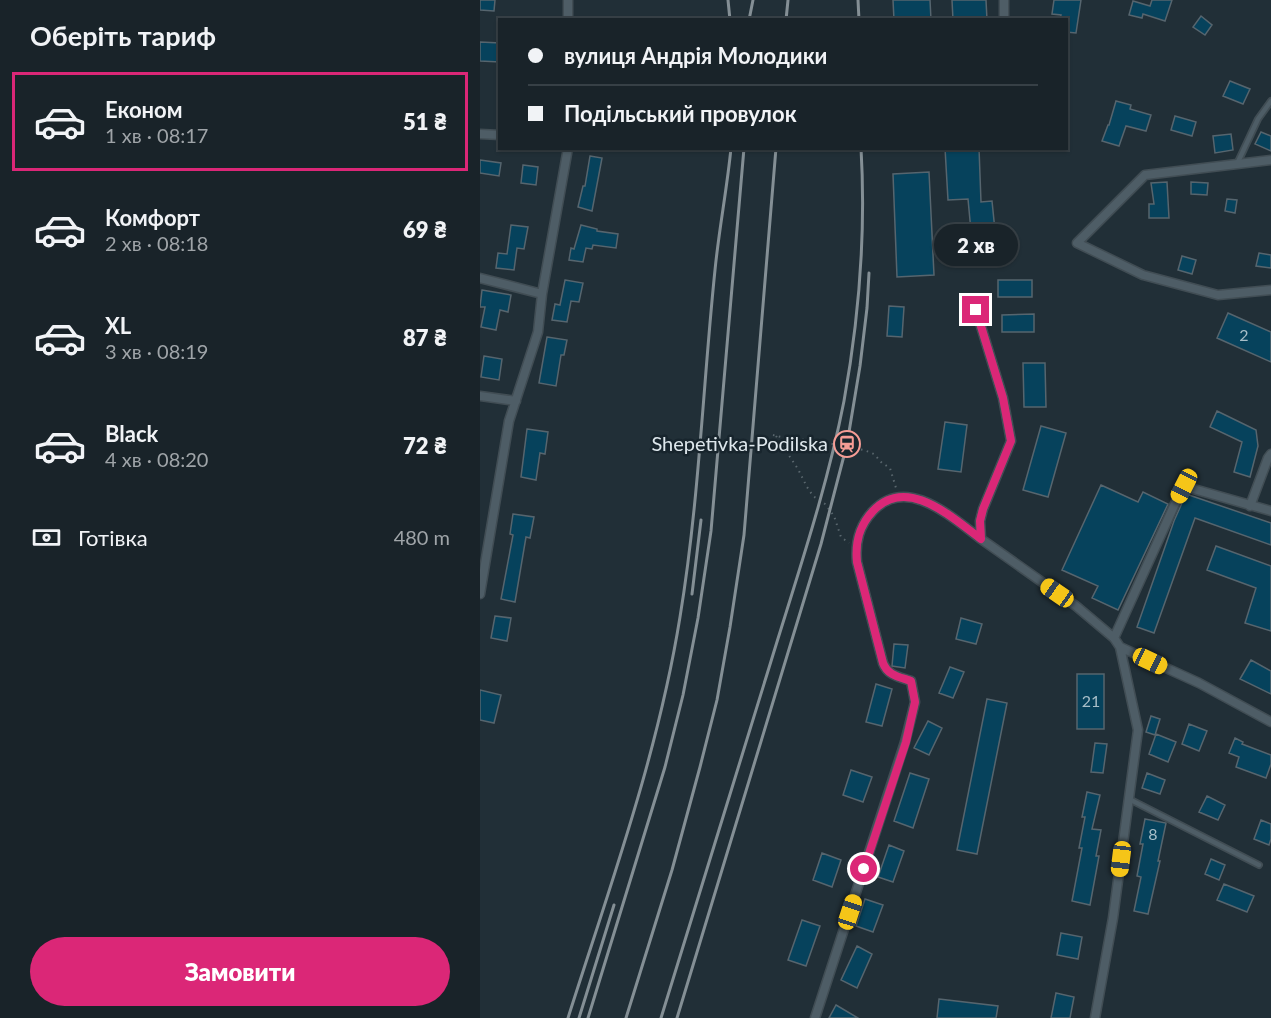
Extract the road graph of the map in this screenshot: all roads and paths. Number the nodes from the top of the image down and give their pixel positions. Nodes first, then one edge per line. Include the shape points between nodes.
1 (568, 0) edge
2 (1004, 0) edge
3 (568, 18) edge
4 (1004, 18) edge
5 (1271, 101) edge
6 (480, 134) edge
7 (498, 135) edge
8 (568, 150) edge
9 (1271, 160) edge
10 (1237, 164) junction
11 (480, 278) edge
12 (1271, 290) edge
13 (542, 294) junction
14 (976, 310) dead end
15 (480, 396) edge
16 (516, 400) junction
17 (1271, 454) edge
18 (898, 497) junction
19 (1250, 506) junction
20 (1271, 511) edge
21 (981, 539) junction
22 (856, 549) junction
23 (480, 594) edge
24 (1114, 638) junction
25 (1120, 647) junction
26 (1271, 722) edge
27 (1129, 799) junction
28 (1259, 865) dead end
29 (815, 1018) edge
30 (1095, 1018) edge

1 - 3 street
2 - 4 street
5 - 10 lane
6 - 7 street
8 - 13 street
9 - 10 street
10 - 12 street via 1145,175 1077,243 1143,275 1218,295
11 - 13 street
13 - 16 street via 538,332
14 - 21 street via 1003,398 1011,441 983,509
15 - 16 street
16 - 23 street
17 - 19 street
18 - 21 street via 913,496 925,501
18 - 22 street via 886,500 868,516 861,526
18 - 22 path via 890,468 874,454 774,435 813,496 834,516 841,537
19 - 20 street
19 - 24 street via 1184,486
21 - 24 street
22 - 29 street via 885,669 911,681 915,702 906,742
24 - 25 street
25 - 26 street
25 - 27 street via 1138,730
27 - 28 lane
27 - 30 street

